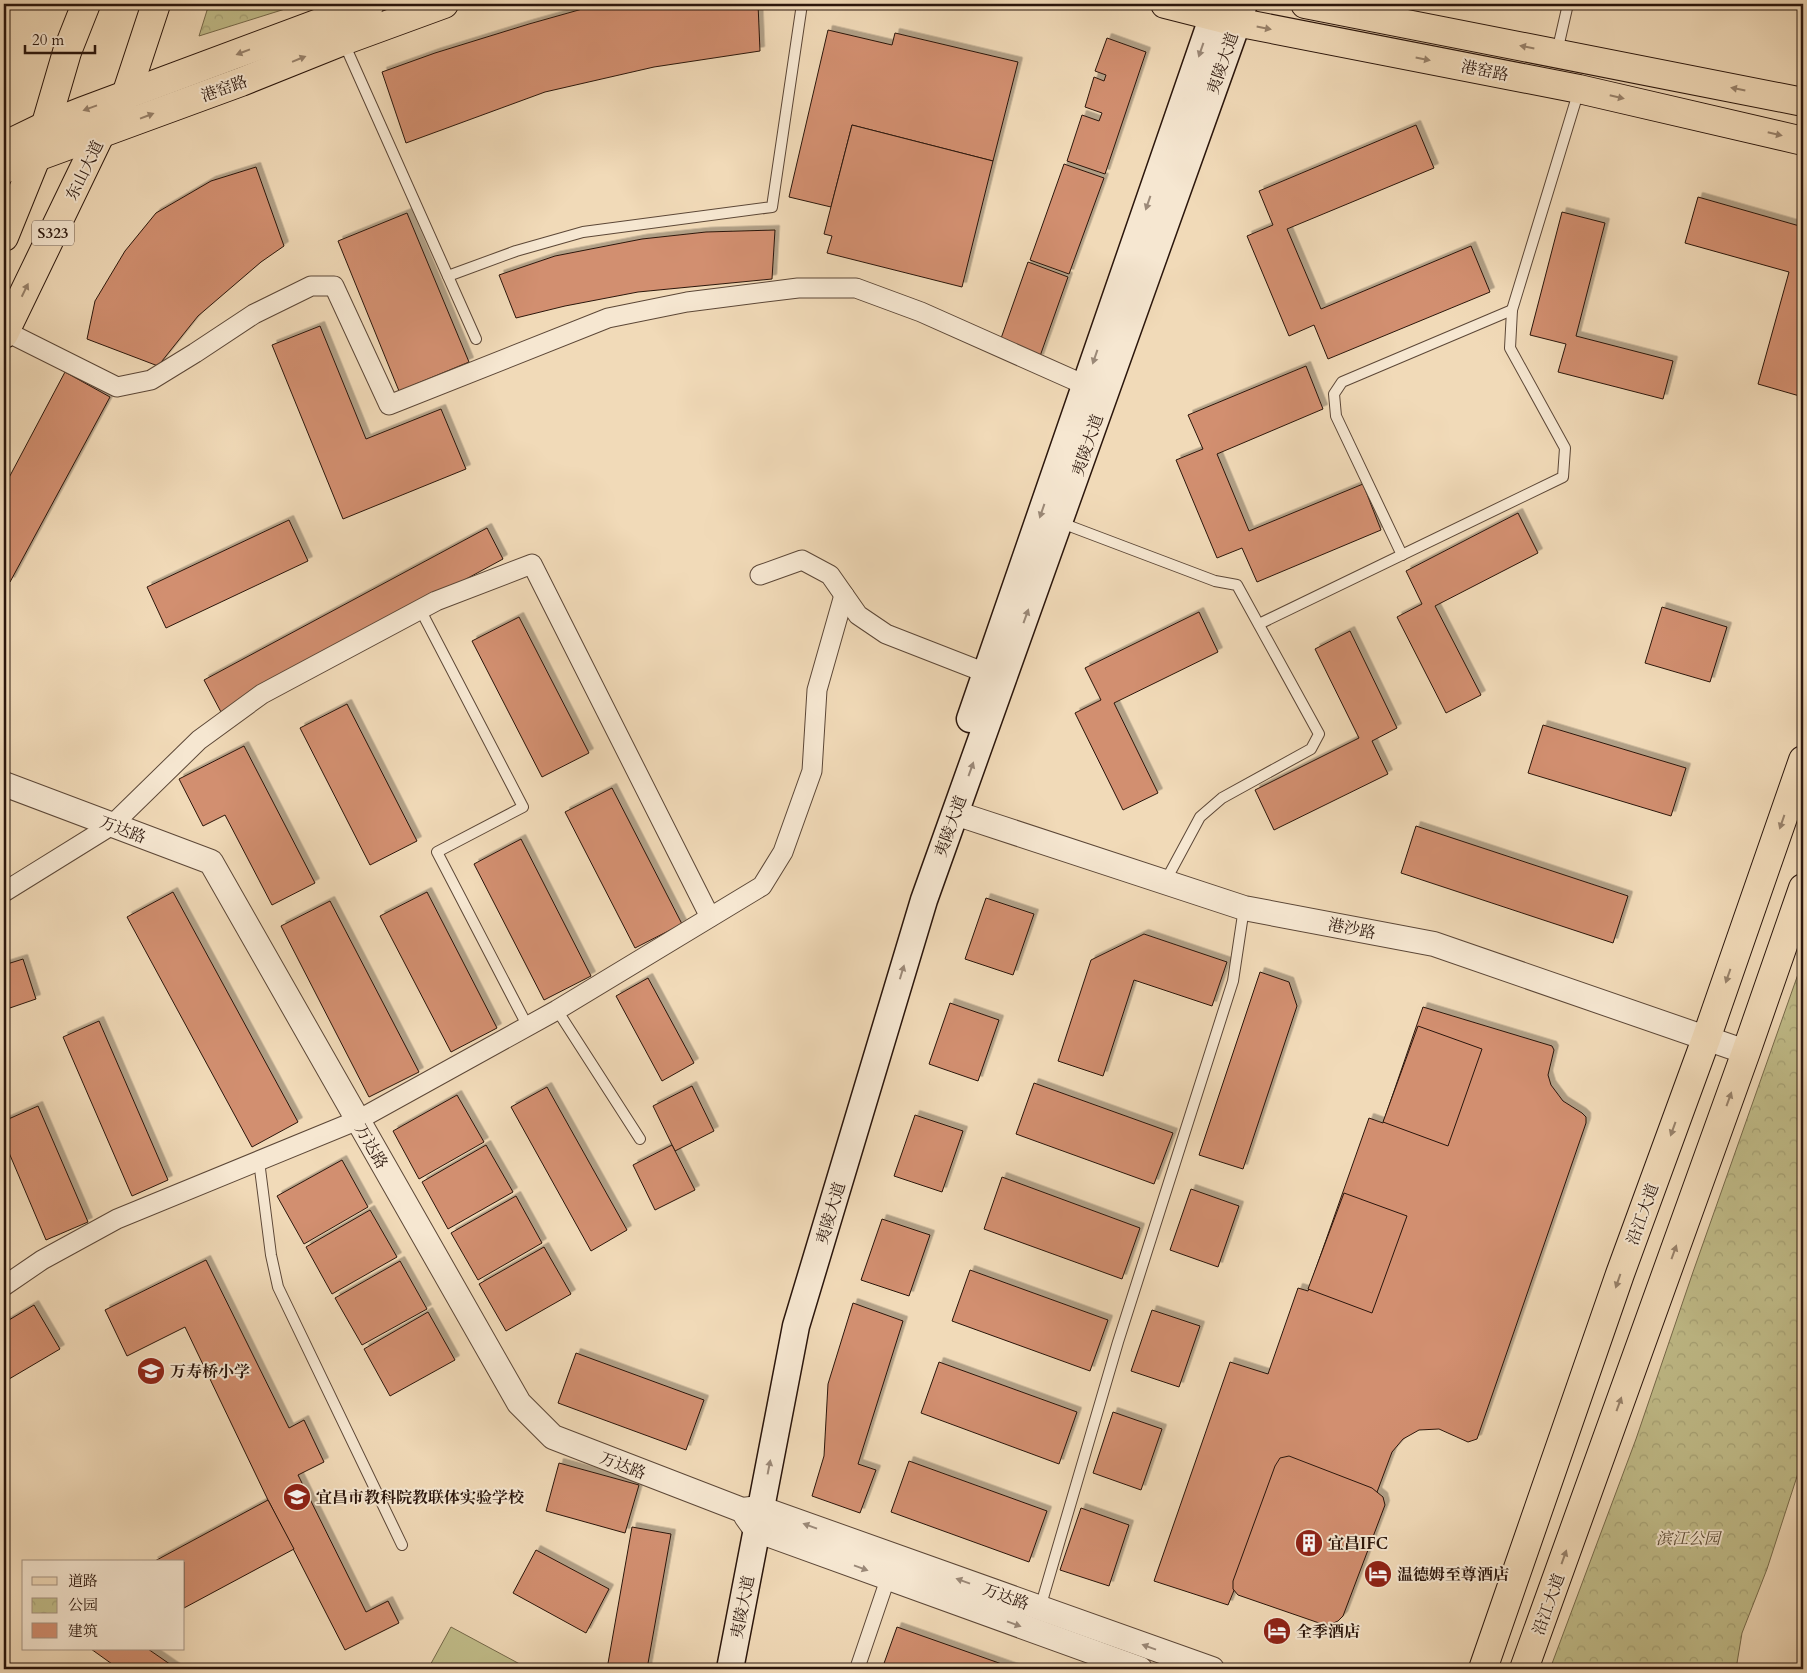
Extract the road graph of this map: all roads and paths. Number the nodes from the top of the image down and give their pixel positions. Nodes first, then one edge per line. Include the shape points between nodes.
1 (86, 4) edge
2 (156, 4) edge
3 (370, 4) edge
4 (444, 4) edge
5 (802, 4) edge
6 (1165, 4) edge
7 (1305, 4) edge
8 (1568, 4) edge
9 (1228, 11) edge
10 (343, 41) junction
11 (1556, 53) junction
12 (1579, 89) junction
13 (126, 95) junction
14 (1803, 102) edge
15 (45, 126) junction
16 (101, 133) junction
17 (1803, 141) edge
18 (4, 146) edge
19 (36, 158) junction
20 (4, 169) edge
21 (4, 237) edge
22 (448, 276) junction
23 (1512, 310) junction
24 (4, 332) edge
25 (476, 339) dead end
26 (1085, 385) junction
27 (1059, 522) junction
28 (1402, 555) junction
29 (760, 576) dead end
30 (844, 595) junction
31 (420, 609) junction
32 (1259, 624) junction
33 (986, 673) junction
34 (1803, 760) edge
35 (4, 784) edge
36 (955, 813) junction
37 (112, 825) junction
38 (1165, 882) junction
39 (1803, 888) edge
40 (4, 892) edge
41 (1244, 908) junction
42 (710, 917) junction
43 (557, 1010) junction
44 (528, 1027) junction
45 (1706, 1039) junction
46 (1746, 1052) junction
47 (358, 1120) junction
48 (640, 1140) dead end
49 (259, 1161) junction
50 (4, 1286) edge
51 (753, 1516) junction
52 (402, 1545) dead end
53 (888, 1578) junction
54 (1040, 1608) junction
55 (713, 1669) edge
56 (730, 1669) edge
57 (857, 1669) edge
58 (1140, 1669) edge
59 (1212, 1669) edge
60 (1483, 1669) edge
61 (1524, 1669) edge

1 - 15 main road, S323 via 67,52
2 - 13 main road, 东山大道
3 -> 13 main road, 港窑路
4 - 10 main road, 港窑路
5 - 22 lane via 772,207 583,232 516,251
6 - 9 main road, 港窑路
11 -> 7 main road, 港窑路
8 - 11 lane
9 -> 12 main road, 港窑路
9 -> 26 main road, 夷陵大道
9 - 27 main road, 夷陵大道
16 -> 10 main road, 港窑路
10 - 22 lane
14 -> 11 main road, 港窑路
12 -> 17 main road, 港窑路
12 - 23 lane
13 -> 15 main road, 港窑路
13 - 16 main road, 东山大道
15 - 18 main road, 港窑路
15 - 19 main road, S323
16 - 19 main road, 港窑路
24 -> 16 main road, 东山大道 / S323
19 - 20 main road, 港窑路
19 - 21 main road, S323
22 - 25 lane
23 - 28 lane via 1510,348 1565,448 1563,477
23 - 28 lane via 1342,382 1334,394 1336,416
24 - 26 street via 117,386 151,380 254,314 310,286 334,286 389,404 608,318 687,302 798,288 856,288 921,312
26 -> 33 main road, 夷陵大道
27 - 32 lane via 1216,581 1238,585
36 -> 27 main road, 夷陵大道
28 - 32 lane
29 - 30 street via 802,560 830,575
30 - 33 street via 858,615 886,634
30 - 42 street via 817,690 812,771 783,852 762,886
31 - 37 street via 262,694 200,740
31 - 42 street via 532,564
31 - 44 lane via 523,808 437,852
32 - 38 lane via 1319,734 1311,749 1222,798 1200,817
33 - 51 main road, 夷陵大道 via 896,934 780,1325
34 -> 45 main road, 沿江大道
35 - 37 street, 万达路
36 - 38 street, 港沙路
51 -> 36 main road, 夷陵大道 via 796,1326 924,900
37 - 40 street
37 - 47 street, 万达路 via 211,862
38 - 41 street, 港沙路
39 - 46 main road, 沿江大道
41 - 45 street, 港沙路 via 1434,944
41 - 54 lane via 1233,981 1118,1342
42 - 43 street
43 - 44 street
43 - 48 lane
44 - 47 street
45 - 46 street, 港沙路
45 -> 60 main road, 沿江大道
61 -> 46 main road, 沿江大道
47 - 49 street
47 - 51 street, 万达路 via 519,1403 553,1437
49 - 50 street via 117,1219 42,1260
49 - 52 lane via 278,1287
51 -> 53 street, 万达路
54 -> 51 street, 万达路
51 - 55 main road, 夷陵大道
51 - 56 main road, 夷陵大道
53 - 57 street
53 -> 58 street, 万达路
59 -> 54 street, 万达路

